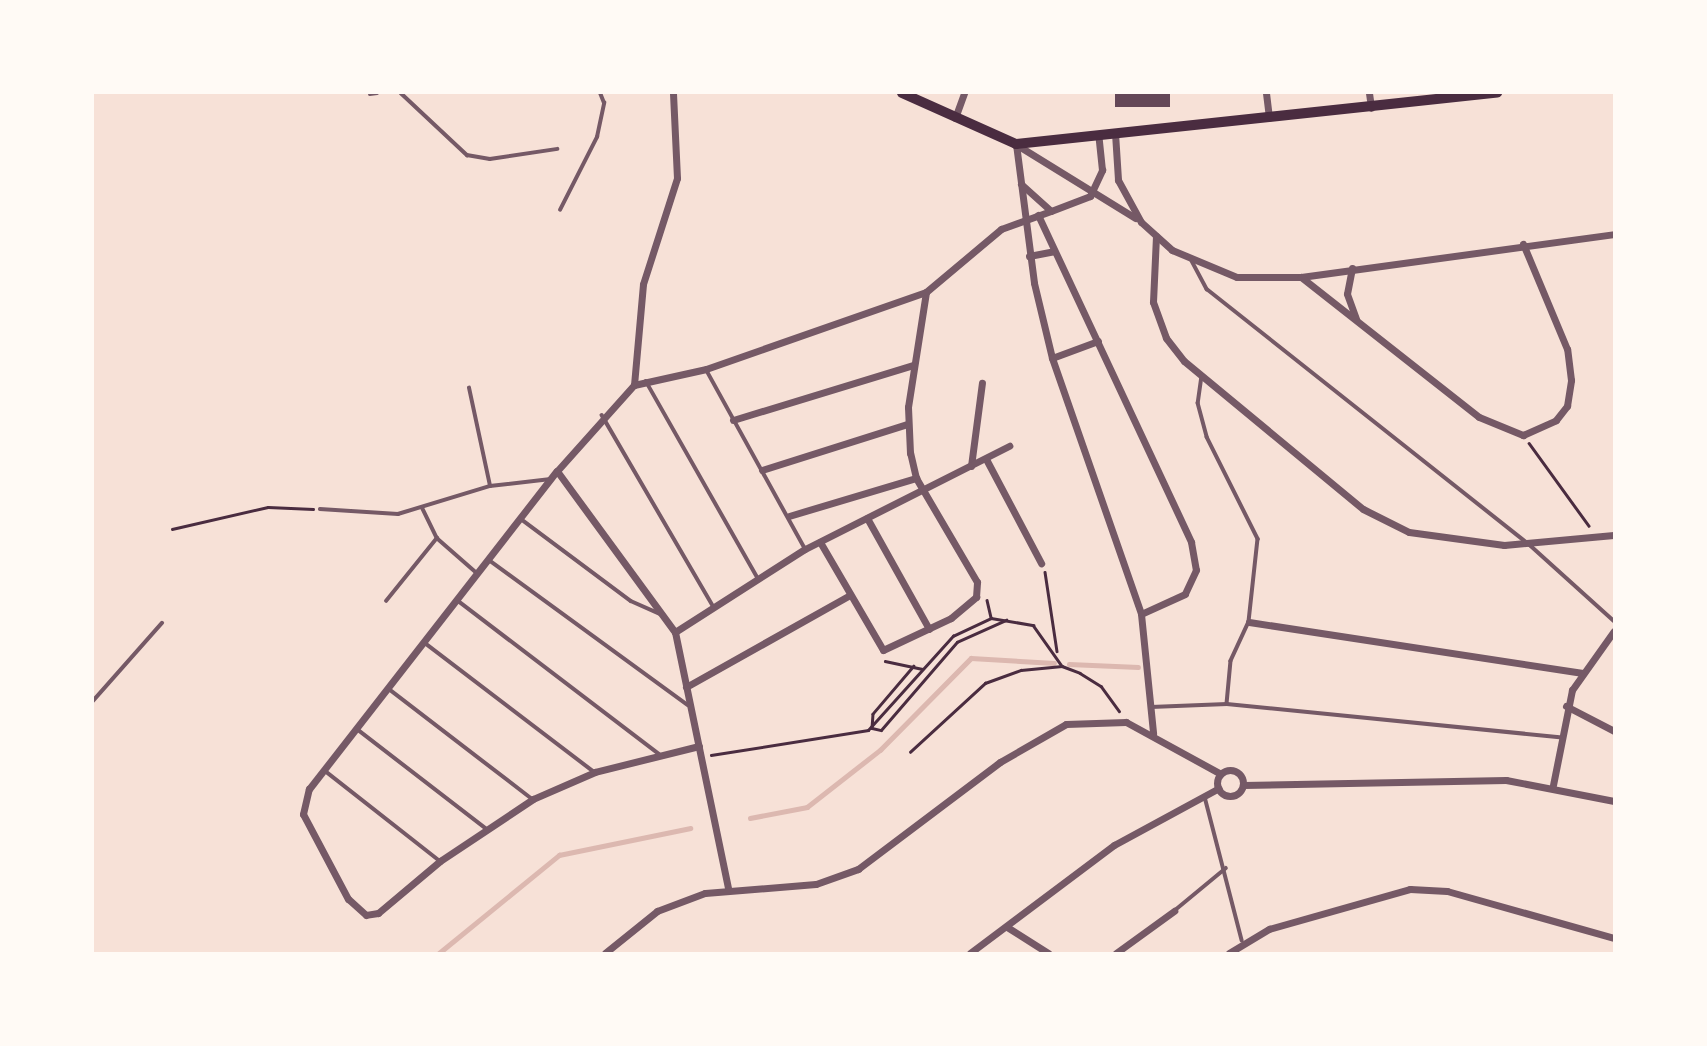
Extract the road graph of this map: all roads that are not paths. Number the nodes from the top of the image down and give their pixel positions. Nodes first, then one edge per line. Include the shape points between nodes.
1 (377, 93) edge
2 (401, 93) edge
3 (600, 93) edge
4 (673, 93) edge
5 (902, 93) edge
6 (964, 93) edge
7 (1266, 93) edge
8 (1369, 93) edge
9 (1497, 93) edge
10 (370, 94) edge
11 (1371, 108) junction
12 (954, 118) junction
13 (1269, 118) junction
14 (1115, 133) junction
15 (1098, 134) junction
16 (1016, 144) junction
17 (557, 149) dead end
18 (1018, 181) junction
19 (1094, 192) junction
20 (560, 209) dead end
21 (1051, 211) junction
22 (1038, 215) junction
23 (1024, 220) junction
24 (1141, 222) junction
25 (1614, 234) edge
26 (1156, 236) junction
27 (1523, 244) junction
28 (1054, 251) junction
29 (1030, 256) junction
30 (1192, 261) junction
31 (1352, 268) junction
32 (1301, 277) junction
33 (926, 292) junction
34 (1357, 319) junction
35 (1098, 341) junction
36 (1052, 358) junction
37 (913, 365) junction
38 (706, 369) junction
39 (1202, 376) junction
40 (645, 379) junction
41 (982, 383) dead end
42 (634, 385) junction
43 (469, 388) dead end
44 (603, 415) junction
45 (733, 420) junction
46 (907, 424) junction
47 (1009, 446) dead end
48 (986, 459) junction
49 (971, 466) junction
50 (762, 470) junction
51 (558, 471) junction
52 (916, 478) junction
53 (552, 479) junction
54 (490, 486) junction
55 (923, 490) junction
56 (320, 509) road end
57 (423, 509) junction
58 (789, 516) junction
59 (867, 518) junction
60 (521, 519) junction
61 (1614, 535) edge
62 (437, 538) junction
63 (820, 542) junction
64 (1530, 545) junction
65 (806, 549) junction
66 (489, 560) junction
67 (1041, 563) road end
68 (478, 573) junction
69 (758, 578) junction
70 (848, 596) junction
71 (457, 600) junction
72 (386, 601) dead end
73 (713, 606) junction
74 (1141, 614) junction
75 (669, 618) junction
76 (1614, 621) edge
77 (1249, 622) junction
78 (162, 623) dead end
79 (929, 629) junction
80 (1614, 631) edge
81 (675, 632) junction
82 (425, 643) junction
83 (1581, 673) junction
84 (687, 687) junction
85 (388, 689) junction
86 (93, 701) edge
87 (1227, 704) junction
88 (1566, 706) junction
89 (690, 707) junction
90 (1151, 707) junction
91 (357, 729) junction
92 (1614, 732) edge
93 (1153, 733) junction
94 (1559, 737) junction
95 (699, 746) junction
96 (660, 754) junction
97 (324, 770) junction
98 (595, 772) junction
99 (1221, 774) junction
100 (1243, 785) junction
101 (1553, 785) junction
102 (1219, 788) junction
103 (1205, 795) junction
104 (533, 799) junction
105 (1614, 801) edge
106 (487, 829) junction
107 (440, 861) junction
108 (1226, 868) junction
109 (728, 889) junction
110 (1174, 911) joint
111 (1007, 927) junction
112 (1614, 938) edge
113 (1242, 940) junction
114 (605, 953) edge
115 (970, 953) edge
116 (1048, 953) edge
117 (1116, 953) edge
118 (1229, 953) edge

1 - 10 lane
2 - 17 lane via 467,155 490,159
3 - 20 lane via 604,103 597,137
4 - 42 street via 677,178 643,284
5 - 12 main road
6 - 12 street
7 - 13 street
8 - 11 street
9 - 11 main road
11 - 13 main road
12 - 16 main road
13 - 14 main road
14 - 15 main road
14 - 24 street via 1118,180
15 - 16 main road
15 - 19 street via 1102,170
16 - 18 street
16 - 19 street
18 - 21 street
18 - 23 street
19 - 21 street
19 - 24 street
21 - 22 street
22 - 23 street
22 - 28 street
23 - 29 street
23 - 33 street via 986,238
24 - 26 street
25 - 27 street
26 - 30 street
26 - 39 street via 1158,319 1166,338
27 - 31 street
27 - 34 street via 1567,349 1571,380 1567,406 1556,420 1523,435 1479,416
28 - 29 street
28 - 35 street
29 - 36 street
30 - 32 street via 1237,277
30 - 64 lane via 1207,289
31 - 32 street
31 - 34 street via 1347,294
32 - 34 street
33 - 37 street
33 - 38 street
35 - 36 street
35 - 74 street via 1195,558 1185,594
36 - 74 street
37 - 45 street
37 - 46 street
38 - 40 street
38 - 45 lane
39 - 64 street via 1383,522 1409,532
39 - 77 lane via 1198,403 1207,437 1258,539
40 - 42 street
40 - 69 lane
41 - 49 street
42 - 44 street
43 - 54 lane
44 - 51 street
44 - 73 lane
45 - 50 lane
46 - 50 street
46 - 52 street
47 - 48 street
48 - 49 street
48 - 67 street
49 - 55 street
50 - 58 lane
51 - 53 street
51 - 75 street
52 - 55 street
52 - 58 street
53 - 54 lane
53 - 60 street
54 - 57 lane
55 - 59 street
55 - 79 street via 976,582 970,604
56 - 57 lane via 383,516
57 - 62 lane
58 - 65 lane
59 - 63 street
59 - 79 street
60 - 66 street
60 - 75 lane via 631,601
61 - 64 street
62 - 68 lane
62 - 72 lane
63 - 65 street
63 - 70 street
64 - 76 lane
65 - 69 street
66 - 68 street
66 - 89 lane
68 - 71 street
69 - 73 street
70 - 79 street via 883,650
70 - 84 street
71 - 82 street
71 - 96 lane
73 - 81 street
74 - 90 street
75 - 81 street
77 - 83 street
77 - 87 lane via 1231,661
78 - 86 lane
80 - 83 street
81 - 84 street
82 - 85 street
82 - 98 lane
83 - 88 street
84 - 89 street
85 - 91 street
85 - 104 lane
87 - 90 lane
87 - 94 lane
88 - 92 street
88 - 94 street
89 - 95 street
90 - 93 street
91 - 97 street
91 - 106 lane
93 - 99 street
93 - 109 street via 1126,722 1066,724 1000,762 835,879
94 - 101 street
95 - 96 street
95 - 109 street
96 - 98 street
97 - 107 lane
97 - 107 street via 302,803 310,830 348,899 366,915 379,913
98 - 104 street
99 - 100 street via 1235,771
99 - 102 street
100 - 101 street via 1506,780
100 - 102 street via 1232,796
101 - 105 street
102 - 103 street
103 - 108 lane
103 - 111 street via 1114,845
104 - 106 street
106 - 107 street
108 - 110 lane
108 - 113 lane
109 - 114 street via 657,911
110 - 117 street
111 - 115 street
111 - 116 street
112 - 113 street via 1447,891 1410,889
113 - 118 street

